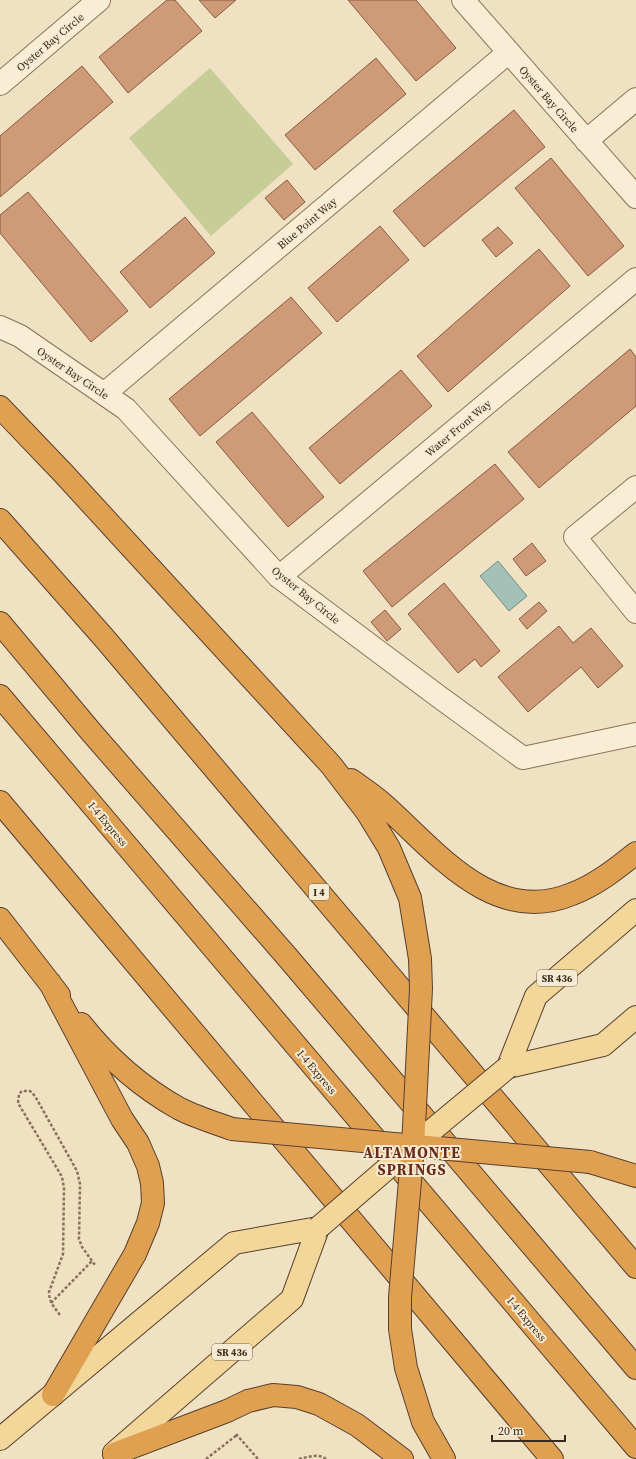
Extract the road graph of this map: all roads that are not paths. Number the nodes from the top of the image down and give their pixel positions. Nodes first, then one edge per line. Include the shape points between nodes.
1 (99, 0) edge
2 (463, 0) edge
3 (509, 52) junction
4 (0, 84) edge
5 (636, 99) edge
6 (586, 141) junction
7 (636, 197) edge
8 (636, 279) edge
9 (0, 327) edge
10 (104, 394) junction
11 (0, 407) edge
12 (636, 487) edge
13 (0, 520) edge
14 (279, 576) junction
15 (636, 612) edge
16 (0, 623) edge
17 (0, 696) edge
18 (636, 734) edge
19 (331, 764) junction
20 (0, 802) edge
21 (636, 853) edge
22 (636, 910) edge
23 (0, 919) edge
24 (50, 983) junction
25 (636, 1017) edge
26 (508, 1067) junction
27 (412, 1146) junction
28 (636, 1176) edge
29 (318, 1228) junction
30 (636, 1267) edge
31 (636, 1368) edge
32 (54, 1394) junction
33 (0, 1439) edge
34 (636, 1447) edge
35 (111, 1456) edge
36 (402, 1459) edge
37 (444, 1459) edge
38 (552, 1459) edge

1 - 4 street, Oyster Bay Circle
2 - 3 street, Oyster Bay Circle
3 - 6 street, Oyster Bay Circle
3 - 10 street, Blue Point Way
5 - 6 street
6 - 7 street, Oyster Bay Circle
8 - 14 street, Water Front Way
9 - 10 street, Oyster Bay Circle via 20,336
10 - 14 street, Oyster Bay Circle via 126,409
11 - 19 highway
12 - 15 street via 575,538
13 - 30 highway, I 4 via 110,645
14 - 18 street, Oyster Bay Circle via 523,758
16 - 31 highway
17 - 34 highway, I-4 Express
19 - 21 highway via 382,803 424,844 456,870 484,890 514,901 538,902 572,894 614,870
19 - 27 highway, bridge via 389,848 410,898 420,959 421,989
20 - 38 highway
22 - 26 main road, SR 436 via 536,996
23 - 24 highway
24 - 27 highway, bridge via 93,1038 135,1080 181,1109 232,1129
24 - 32 highway via 138,1143 148,1166 153,1203 135,1254
25 - 26 main road, SR 436 via 603,1045
26 - 27 main road, SR 436, bridge
27 - 28 highway, bridge via 590,1162
27 - 29 main road, SR 436, bridge
27 - 37 highway, bridge via 400,1297 400,1329 406,1368 423,1422
29 - 32 main road via 234,1243
29 - 35 main road, SR 436 via 292,1299
32 - 33 main road
35 - 36 highway via 248,1401 274,1395 297,1397 319,1404 357,1425

